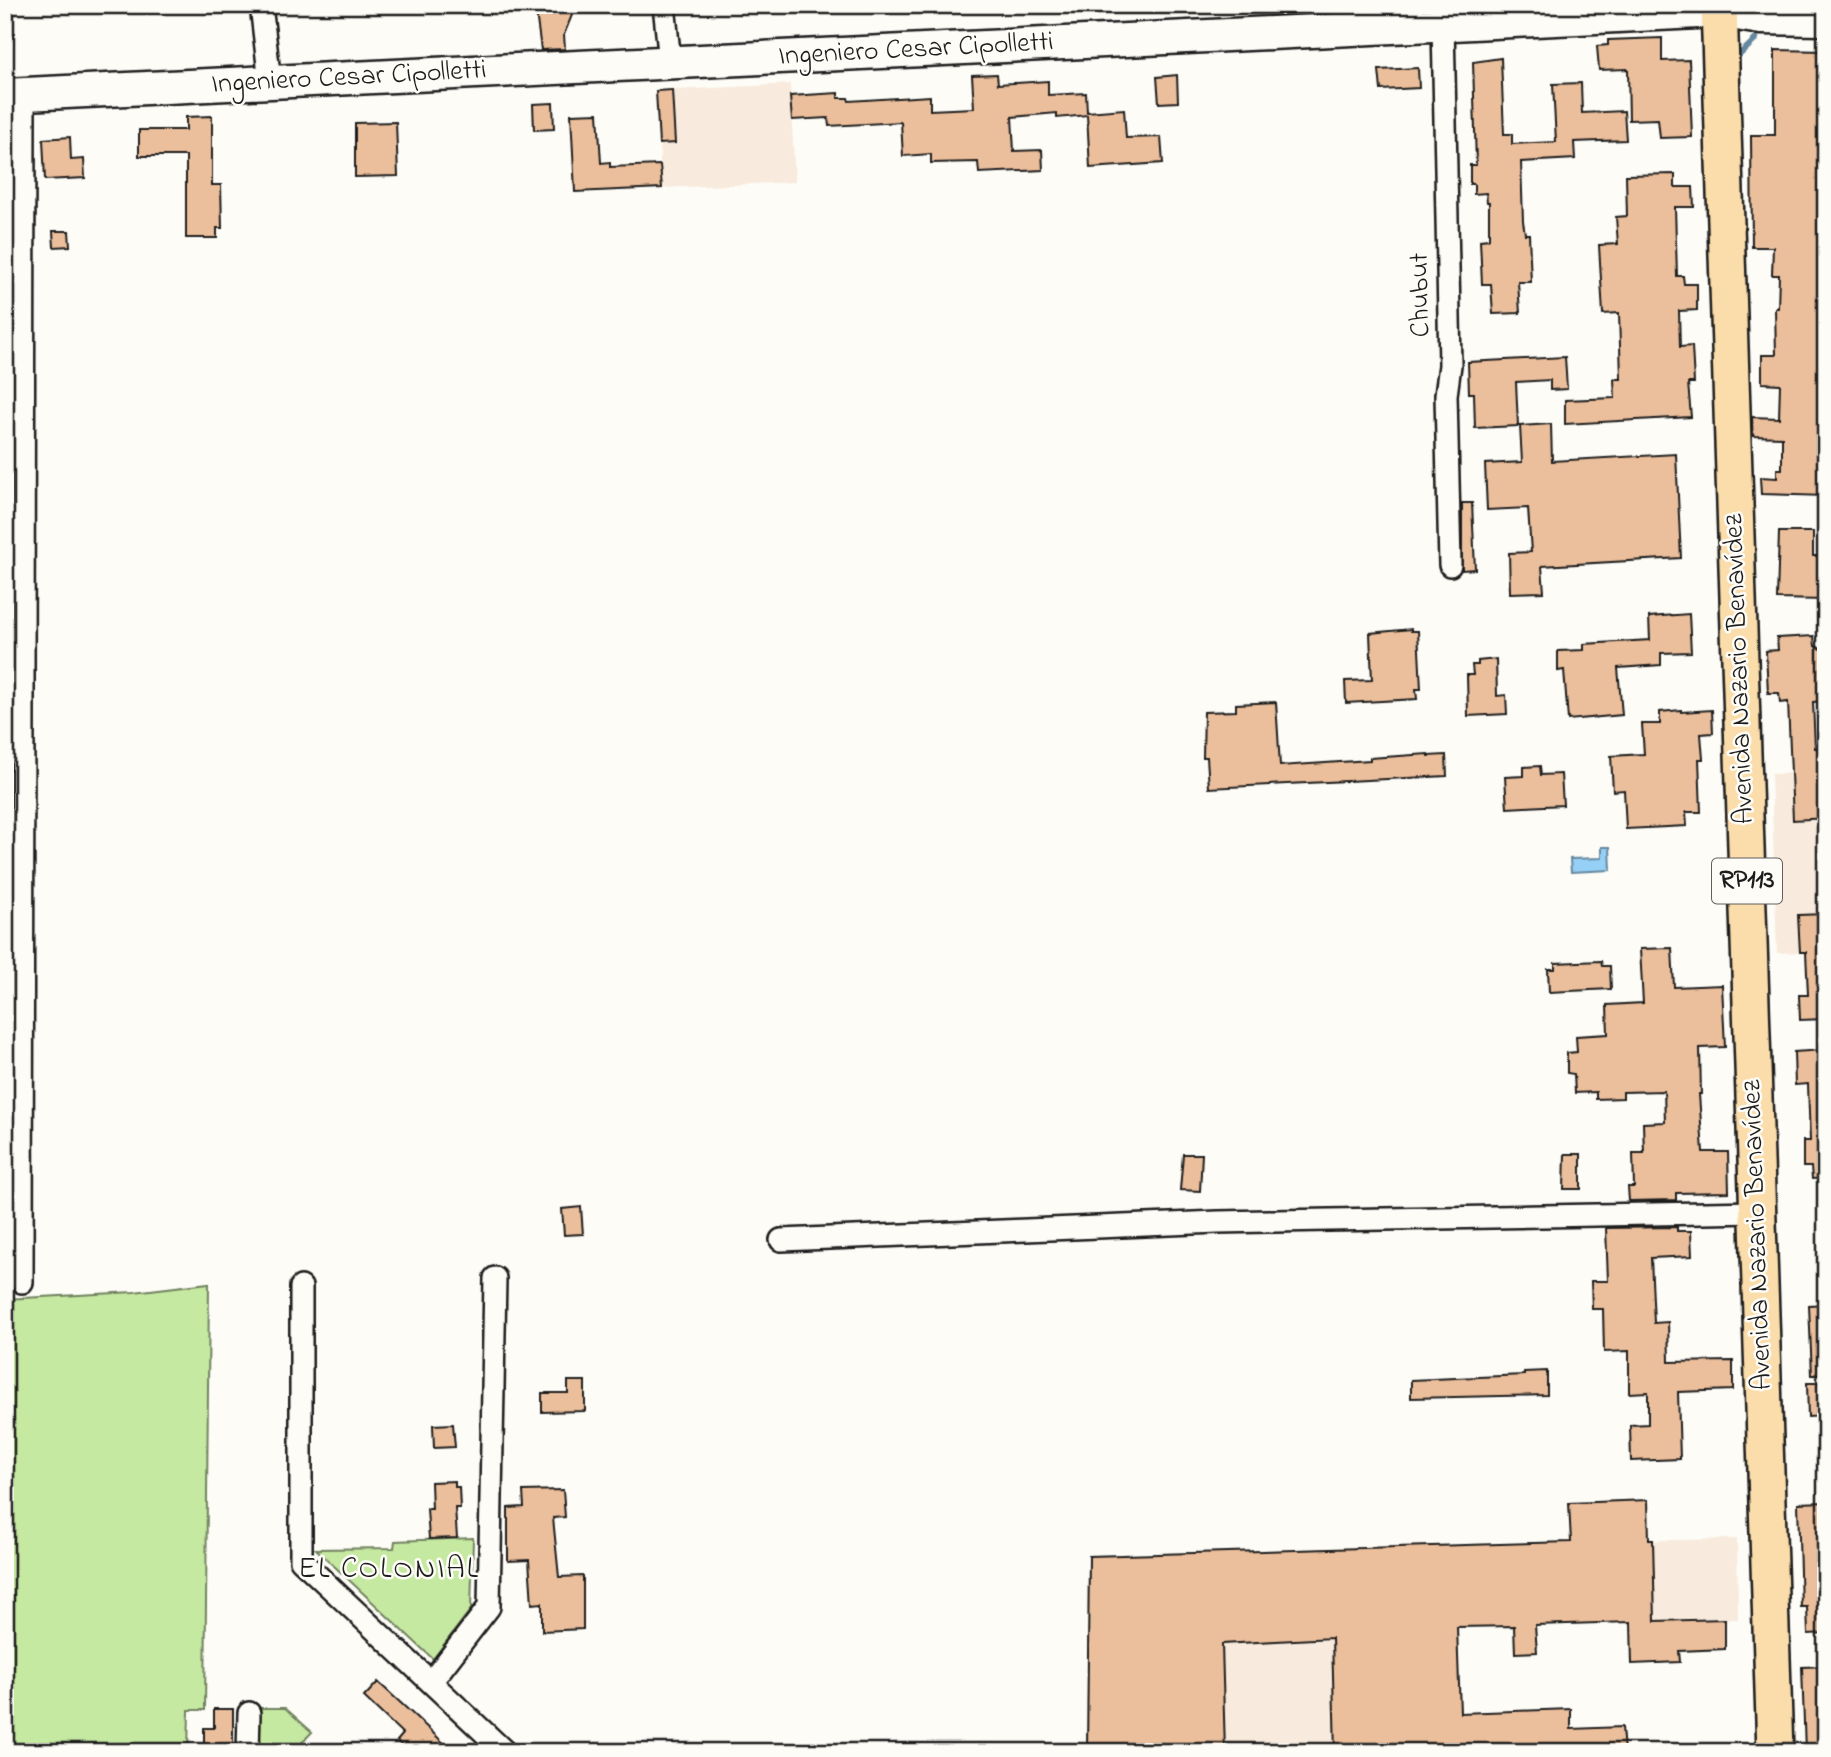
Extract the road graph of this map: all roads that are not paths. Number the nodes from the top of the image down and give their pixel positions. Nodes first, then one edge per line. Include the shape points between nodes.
1 (261, 5) edge
2 (664, 5) edge
3 (1719, 8) edge
4 (1826, 19) edge
5 (1443, 24) junction
6 (670, 62) junction
7 (270, 82) junction
8 (14, 95) edge
9 (1450, 565) dead end
10 (1758, 1212) junction
11 (781, 1240) dead end
12 (495, 1278) dead end
13 (22, 1282) dead end
14 (301, 1287) dead end
15 (431, 1682) junction
16 (248, 1713) dead end
17 (248, 1752) edge
18 (505, 1752) edge
19 (1775, 1752) edge

1 - 7 street
2 - 6 street
3 - 4 street, Ingeniero Cesar Cipolletti via 1760,18
3 - 5 street, Ingeniero Cesar Cipolletti
3 - 10 main road, Avenida Nazario Benavídez / RP113
5 - 6 street, Ingeniero Cesar Cipolletti
5 - 9 street, Chubut
6 - 7 street, Ingeniero Cesar Cipolletti
7 - 8 street, Ingeniero Cesar Cipolletti
8 - 13 street
10 - 11 street via 1218,1222
10 - 19 main road, Avenida Nazario Benavídez / RP113
12 - 15 street via 489,1607
14 - 15 street via 301,1560
15 - 18 street
16 - 17 street

